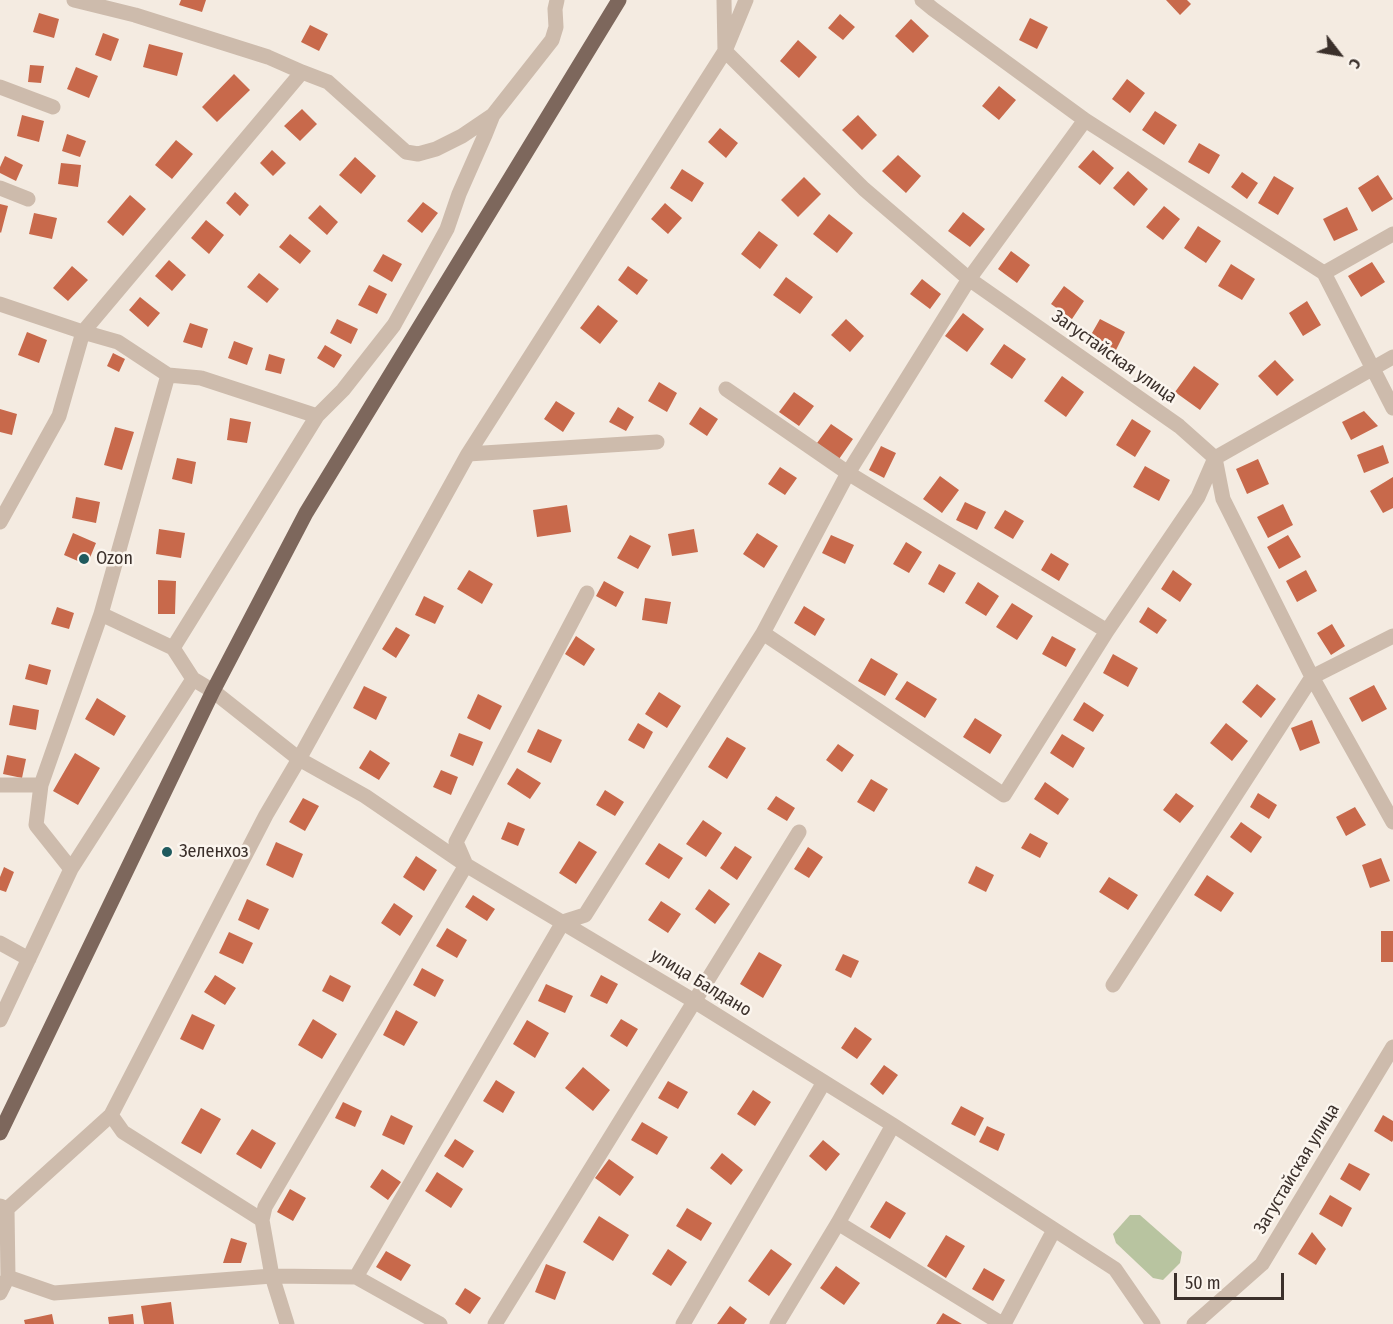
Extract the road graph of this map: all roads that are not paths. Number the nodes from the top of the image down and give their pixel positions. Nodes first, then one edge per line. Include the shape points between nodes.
1 (74, 0) edge
2 (557, 0) edge
3 (619, 0) edge
4 (724, 0) edge
5 (746, 0) edge
6 (922, 0) edge
7 (725, 51) junction
8 (302, 72) junction
9 (0, 87) edge
10 (53, 107) dead end
11 (493, 116) junction
12 (1085, 120) junction
13 (0, 188) edge
14 (28, 199) dead end
15 (1393, 234) edge
16 (1324, 273) junction
17 (969, 279) junction
18 (0, 304) edge
19 (83, 332) junction
20 (1393, 357) edge
21 (1373, 368) junction
22 (168, 375) junction
23 (726, 389) dead end
24 (1393, 408) edge
25 (317, 416) junction
26 (657, 442) dead end
27 (468, 454) junction
28 (1215, 458) junction
29 (848, 473) junction
30 (0, 522) edge
31 (587, 592) dead end
32 (101, 614) junction
33 (1107, 631) junction
34 (763, 633) junction
35 (1393, 636) edge
36 (173, 648) junction
37 (1312, 677) junction
38 (193, 679) junction
39 (213, 692) junction
40 (299, 759) junction
41 (0, 785) edge
42 (41, 785) junction
43 (1393, 822) edge
44 (799, 832) dead end
45 (466, 865) junction
46 (71, 869) junction
47 (563, 922) junction
48 (0, 943) edge
49 (29, 959) junction
50 (1113, 985) dead end
51 (694, 1001) junction
52 (0, 1020) edge
53 (1393, 1047) edge
54 (824, 1082) junction
55 (111, 1115) junction
56 (893, 1125) junction
57 (0, 1133) edge
58 (4, 1208) edge
59 (262, 1220) junction
60 (838, 1223) junction
61 (1054, 1230) junction
62 (272, 1276) junction
63 (8, 1277) junction
64 (356, 1277) junction
65 (0, 1293) edge
66 (287, 1324) edge
67 (440, 1324) edge
68 (495, 1324) edge
69 (683, 1324) edge
70 (777, 1324) edge
71 (1003, 1324) edge
72 (1153, 1324) edge
73 (1194, 1324) edge

1 - 8 street via 135,15 268,57
2 - 11 street via 552,40
3 - 39 main road via 306,513
4 - 7 street
5 - 7 street
6 - 12 street
7 - 17 street, Загустайская улица via 864,189
7 - 27 street
8 - 11 street via 328,82 406,152 418,154 436,149
8 - 19 street
9 - 10 street
11 - 25 street via 447,229 394,325 344,390
12 - 16 street
12 - 17 street
13 - 14 street
15 - 16 street
16 - 21 street
17 - 28 street, Загустайская улица via 1179,426
17 - 29 street
18 - 19 street
19 - 22 street via 118,342
19 - 30 street via 59,416
20 - 21 street
21 - 24 street
21 - 28 street
22 - 25 street via 201,378
22 - 32 street
23 - 29 street
25 - 36 street
26 - 27 street
27 - 40 street
28 - 33 street via 1198,497
28 - 37 street via 1223,499
29 - 33 street
29 - 34 street
31 - 45 street via 456,842
32 - 36 street
32 - 42 street
33 - 34 street via 1004,795
34 - 47 street via 585,915
35 - 37 street
36 - 38 street
37 - 43 street
37 - 50 street
38 - 39 street, улица Балдано
38 - 46 street
39 - 40 street, улица Балдано
39 - 57 main road
40 - 45 street, улица Балдано via 365,796
40 - 55 street via 266,815
41 - 42 street
42 - 46 street via 36,825
44 - 51 street
45 - 47 street, улица Балдано
45 - 59 street via 265,1207
46 - 49 street
47 - 51 street, улица Балдано
47 - 64 street
48 - 49 street
49 - 52 street
51 - 54 street, улица Балдано
51 - 68 street
53 - 73 street, Загустайская улица via 1263,1264
54 - 56 street, улица Балдано
54 - 69 street
55 - 58 street
55 - 59 street via 123,1132
56 - 60 street
56 - 61 street, улица Балдано
58 - 63 street
59 - 62 street
60 - 70 street
60 - 71 street
61 - 71 street
61 - 72 street, улица Балдано via 1115,1269
62 - 63 street via 54,1293
62 - 64 street
62 - 66 street
63 - 65 street
64 - 67 street

